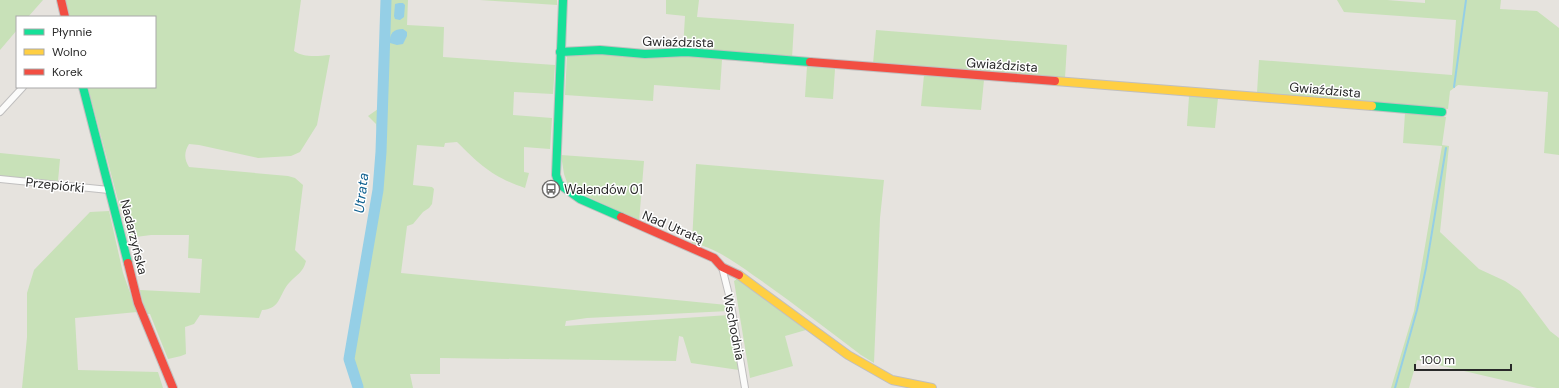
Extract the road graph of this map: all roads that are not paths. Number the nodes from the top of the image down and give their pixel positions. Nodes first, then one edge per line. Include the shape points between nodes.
1 (61, 0) edge
2 (563, 0) edge
3 (65, 16) edge
4 (560, 52) junction
5 (22, 88) edge
6 (83, 88) edge
7 (0, 112) edge
8 (1442, 112) dead end
9 (0, 179) edge
10 (109, 190) junction
11 (722, 267) junction
12 (174, 388) edge
13 (746, 388) edge
14 (932, 388) edge

1 - 3 street
2 - 4 street, Nad Utratą
4 - 8 street, Gwiaździsta via 686,52
4 - 11 street, Nad Utratą via 556,174 559,184 580,199 714,258
5 - 7 street
6 - 10 street, Nadarzyńska
9 - 10 street, Przepiórki
10 - 12 street, Nadarzyńska via 138,302
11 - 13 street, Wschodnia
11 - 14 street, Nad Utratą via 739,275 848,355 892,380

